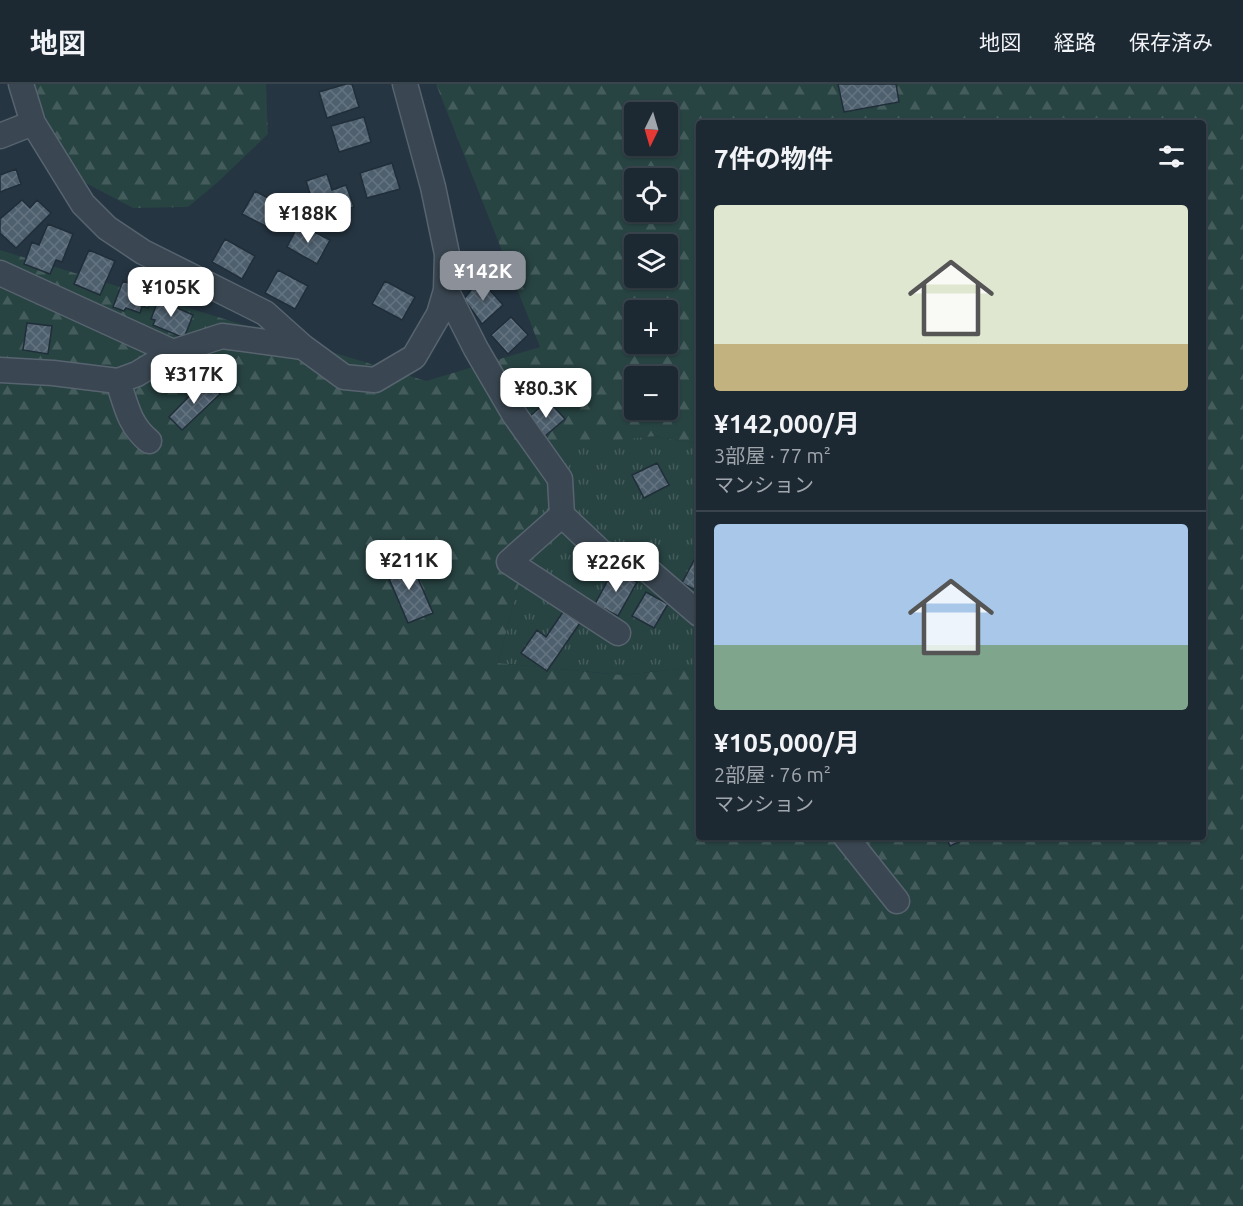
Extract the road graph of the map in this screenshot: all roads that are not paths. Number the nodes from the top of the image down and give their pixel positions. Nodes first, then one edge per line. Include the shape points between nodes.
1 (21, 84) edge
2 (405, 84) edge
3 (33, 123) junction
4 (0, 136) edge
5 (0, 273) edge
6 (446, 290) junction
7 (303, 347) junction
8 (173, 352) junction
9 (0, 370) edge
10 (118, 381) junction
11 (149, 441) dead end
12 (562, 515) junction
13 (696, 611) edge
14 (618, 633) dead end
15 (848, 840) edge
16 (897, 901) dead end

1 - 3 street
2 - 6 street via 436,198 447,254
3 - 4 street
3 - 7 street via 83,204 107,228 143,252 265,313
5 - 8 street
6 - 7 street via 439,314 414,357 375,380 344,376
6 - 12 street via 514,414 560,479
7 - 8 street via 222,336
8 - 10 street
9 - 10 street
10 - 11 street via 138,432
12 - 13 street via 602,553 642,565
12 - 14 street via 509,562
15 - 16 street

